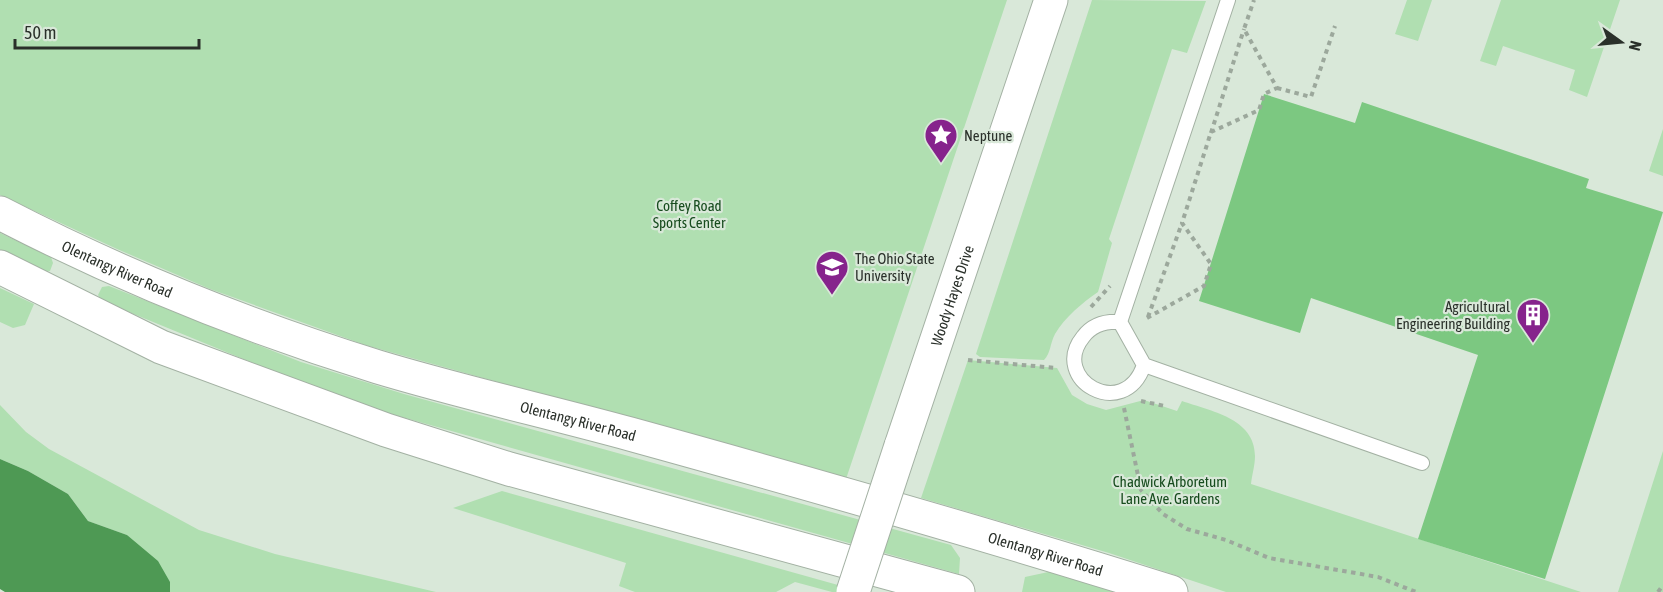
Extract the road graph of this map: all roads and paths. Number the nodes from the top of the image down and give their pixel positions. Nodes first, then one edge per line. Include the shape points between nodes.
1 (1051, 0) edge
2 (1228, 0) edge
3 (1254, 0) edge
4 (1335, 26) dead end
5 (1244, 29) junction
6 (1277, 88) junction
7 (1211, 132) junction
8 (0, 213) edge
9 (1182, 223) junction
10 (0, 267) edge
11 (1120, 322) junction
12 (968, 360) dead end
13 (1144, 365) junction
14 (1057, 368) dead end
15 (1124, 407) dead end
16 (1422, 462) dead end
17 (1663, 585) edge
18 (853, 592) edge
19 (958, 592) edge
20 (1171, 592) edge
21 (1416, 592) edge
22 (1658, 592) edge

1 - 18 main road, Woody Hayes Drive, bridge
2 - 11 lane
3 - 5 path
4 - 6 path via 1311,97
5 - 6 path
5 - 7 path
6 - 7 path via 1264,94 1259,110
7 - 9 path
8 - 20 main road, Olentangy River Road via 157,286 380,367 812,484
9 - 9 path via 1155,297 1148,318 1204,286 1211,264
10 - 19 main road via 161,347 386,430 509,469
11 - 13 lane
11 - 13 lane via 1098,325 1079,342 1074,354 1079,378 1090,387 1115,394 1139,380
12 - 14 path
13 - 16 lane
15 - 21 path via 1141,490 1163,514 1187,529 1269,558 1378,577
17 - 22 path

